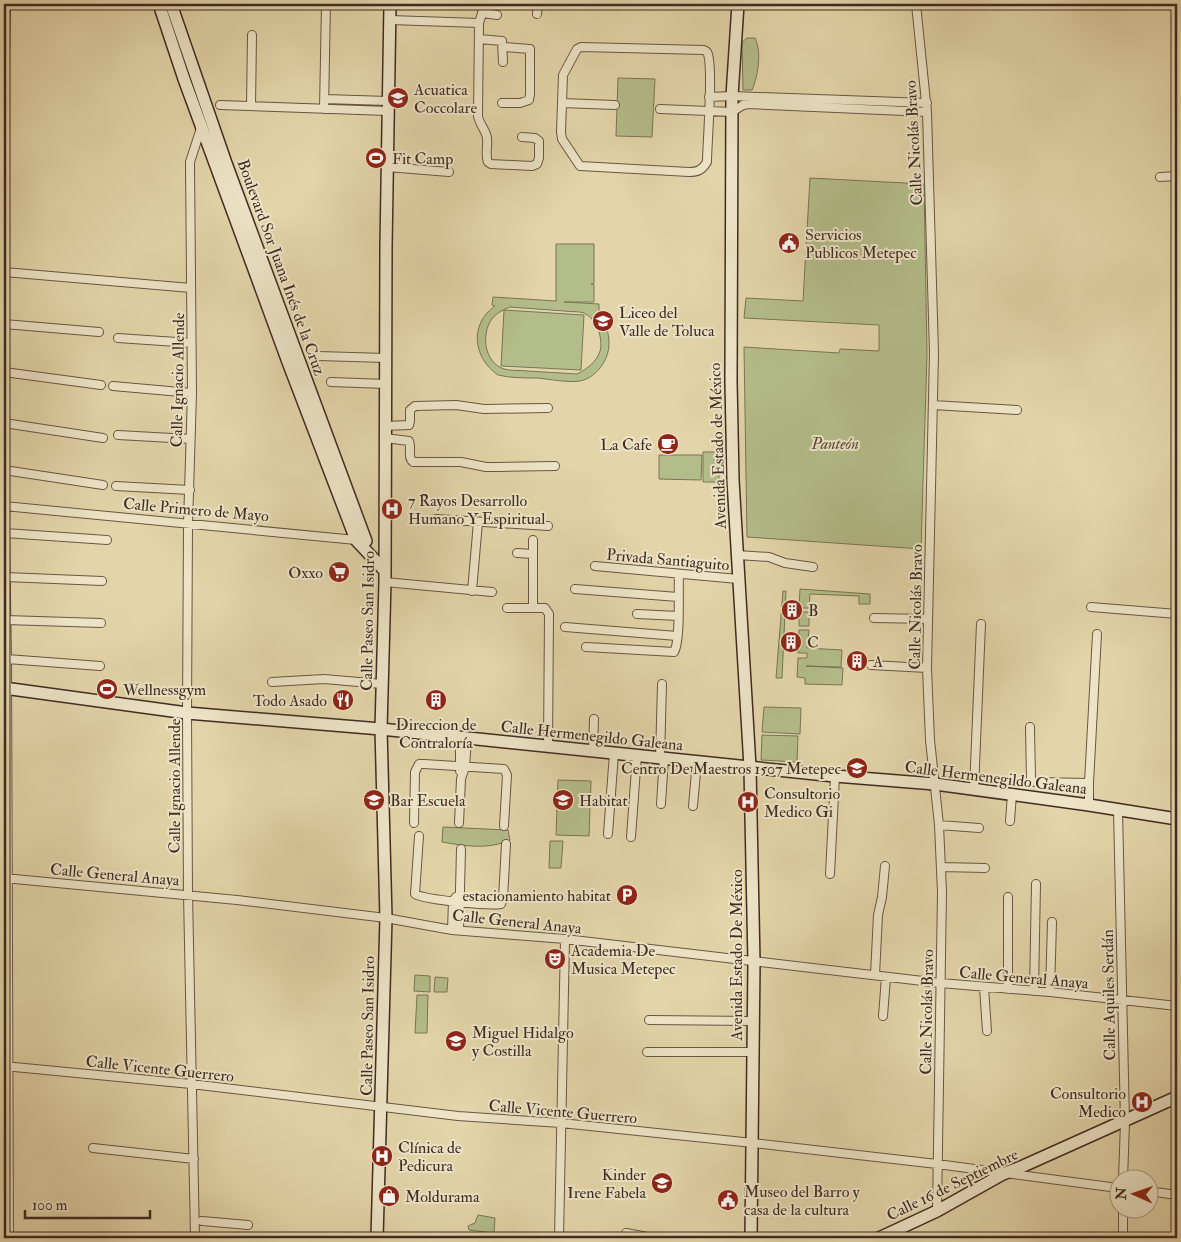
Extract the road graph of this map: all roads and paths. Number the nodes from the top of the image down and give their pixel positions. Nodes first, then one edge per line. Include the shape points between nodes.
1 (6, 4) edge
2 (159, 4) edge
3 (171, 4) edge
4 (326, 4) edge
5 (390, 4) edge
6 (485, 4) edge
7 (538, 4) edge
8 (916, 4) edge
9 (738, 5) edge
10 (482, 13) junction
11 (537, 14) dead end
12 (497, 15) dead end
13 (390, 20) junction
14 (479, 23) junction
15 (252, 35) dead end
16 (479, 39) junction
17 (504, 47) junction
18 (503, 62) dead end
19 (540, 93) dead end
20 (530, 94) junction
21 (732, 96) junction
22 (709, 97) junction
23 (325, 99) junction
24 (502, 103) dead end
25 (562, 103) junction
26 (927, 103) junction
27 (220, 105) dead end
28 (615, 105) dead end
29 (251, 106) junction
30 (388, 106) junction
31 (4, 107) edge
32 (324, 109) junction
33 (660, 109) dead end
34 (709, 112) junction
35 (732, 112) junction
36 (927, 112) junction
37 (4, 119) edge
38 (202, 125) junction
39 (522, 137) dead end
40 (387, 167) junction
41 (449, 172) dead end
42 (1160, 176) dead end
43 (1177, 176) edge
44 (4, 272) edge
45 (192, 288) junction
46 (4, 324) edge
47 (98, 332) dead end
48 (118, 338) dead end
49 (192, 343) junction
50 (318, 356) dead end
51 (386, 358) junction
52 (4, 372) edge
53 (331, 382) dead end
54 (386, 384) junction
55 (101, 385) dead end
56 (113, 386) dead end
57 (192, 393) junction
58 (933, 405) junction
59 (548, 408) dead end
60 (1017, 410) dead end
61 (4, 418) edge
62 (4, 423) edge
63 (385, 426) junction
64 (118, 435) dead end
65 (103, 438) dead end
66 (385, 438) junction
67 (190, 439) junction
68 (4, 443) edge
69 (555, 466) dead end
70 (4, 470) edge
71 (4, 476) edge
72 (103, 485) dead end
73 (116, 486) dead end
74 (190, 490) junction
75 (4, 506) edge
76 (436, 519) dead end
77 (478, 522) junction
78 (188, 525) junction
79 (548, 526) dead end
80 (5, 533) junction
81 (107, 540) dead end
82 (361, 540) junction
83 (533, 540) dead end
84 (385, 541) junction
85 (517, 553) dead end
86 (533, 554) junction
87 (737, 555) junction
88 (595, 566) dead end
89 (813, 567) dead end
90 (679, 574) junction
91 (385, 576) junction
92 (6, 577) junction
93 (738, 579) junction
94 (102, 581) dead end
95 (575, 589) dead end
96 (472, 591) junction
97 (492, 592) dead end
98 (678, 597) junction
99 (1091, 607) dead end
100 (508, 608) dead end
101 (533, 608) junction
102 (637, 614) dead end
103 (1177, 614) edge
104 (678, 616) junction
105 (874, 618) dead end
106 (928, 619) junction
107 (6, 620) junction
108 (101, 623) dead end
109 (981, 624) dead end
110 (565, 627) dead end
111 (1097, 634) dead end
112 (677, 636) junction
113 (586, 647) dead end
114 (7, 659) junction
115 (871, 665) dead end
116 (100, 666) dead end
117 (927, 668) junction
118 (272, 682) dead end
119 (382, 684) junction
120 (662, 684) dead end
121 (5, 688) edge
122 (187, 713) junction
123 (594, 719) dead end
124 (1030, 727) dead end
125 (381, 729) junction
126 (463, 739) junction
127 (548, 746) junction
128 (593, 750) junction
129 (614, 752) junction
130 (637, 755) junction
131 (662, 758) junction
132 (697, 761) junction
133 (462, 767) junction
134 (750, 767) junction
135 (835, 776) junction
136 (1088, 783) junction
137 (936, 784) junction
138 (974, 789) junction
139 (1012, 794) junction
140 (661, 804) dead end
141 (1089, 805) junction
142 (693, 806) dead end
143 (1118, 810) junction
144 (1177, 819) edge
145 (1010, 821) dead end
146 (414, 823) dead end
147 (459, 824) dead end
148 (939, 825) junction
149 (504, 826) dead end
150 (979, 828) dead end
151 (608, 834) dead end
152 (419, 836) dead end
153 (631, 837) dead end
154 (506, 844) dead end
155 (461, 849) dead end
156 (885, 866) dead end
157 (941, 867) junction
158 (985, 868) dead end
159 (830, 874) dead end
160 (6, 878) edge
161 (1036, 884) dead end
162 (188, 894) junction
163 (1008, 896) dead end
164 (457, 901) junction
165 (386, 918) junction
166 (1052, 922) dead end
167 (456, 930) junction
168 (565, 939) junction
169 (754, 963) junction
170 (875, 975) junction
171 (886, 977) junction
172 (940, 983) junction
173 (984, 987) junction
174 (1008, 989) junction
175 (1034, 991) junction
176 (1050, 992) junction
177 (1122, 1001) junction
178 (1177, 1006) edge
179 (883, 1016) dead end
180 (649, 1020) dead end
181 (753, 1021) junction
182 (987, 1031) dead end
183 (647, 1052) dead end
184 (753, 1052) junction
185 (6, 1066) edge
186 (191, 1084) junction
187 (1177, 1097) edge
188 (381, 1106) junction
189 (1125, 1122) junction
190 (561, 1123) junction
191 (753, 1143) junction
192 (92, 1148) dead end
193 (194, 1159) junction
194 (937, 1164) junction
195 (1123, 1170) edge
196 (1003, 1174) junction
197 (1108, 1187) edge
198 (1158, 1192) edge
199 (1177, 1195) edge
200 (937, 1211) junction
201 (1123, 1220) edge
202 (202, 1221) dead end
203 (248, 1225) dead end
204 (626, 1233) dead end
205 (9, 1238) edge
206 (194, 1238) edge
207 (377, 1238) edge
208 (559, 1238) edge
209 (653, 1238) edge
210 (751, 1238) edge
211 (879, 1238) edge
212 (1122, 1238) edge

1 - 31 street
2 - 38 main road, Boulevard Sor Juana Inés de la Cruz
3 - 82 main road, Boulevard Sor Juana Inés de la Cruz
4 - 23 street
5 - 13 main road, Calle Paseo San Isidro
6 - 10 street
7 - 11 street
8 - 26 street, Calle Nicolás Bravo
9 - 21 main road, Avenida Estado de México
10 - 12 street
10 - 14 street
13 - 14 street
13 - 30 main road, Calle Paseo San Isidro
14 - 16 street
15 - 29 street
16 - 17 street via 500,40
16 - 39 street via 478,116 487,138 487,160 491,164 537,164 538,141
17 - 18 street
17 - 20 street via 530,49
19 - 20 street
20 - 24 street via 529,100 520,104
21 - 22 street
21 - 26 street
21 - 35 main road, Avenida Estado de México
22 - 25 street via 710,56 704,50 581,47 577,48 565,71
22 - 34 street
23 - 30 street
23 - 32 street
25 - 28 street
25 - 34 street via 562,139 584,167 697,172 707,162
26 - 36 street, Calle Nicolás Bravo
27 - 29 street
29 - 32 street
30 - 32 street
30 - 40 main road, Calle Paseo San Isidro
31 - 37 street
33 - 34 street
34 - 35 street
35 - 36 street via 748,104
35 - 87 main road, Avenida Estado de México via 731,381
36 - 58 street, Calle Nicolás Bravo
38 - 45 street, Calle Ignacio Allende via 190,162
38 - 82 main road, Boulevard Sor Juana Inés de la Cruz via 288,362
40 - 41 street
40 - 51 main road, Calle Paseo San Isidro
42 - 43 street
44 - 45 street
45 - 49 street, Calle Ignacio Allende
46 - 47 street
48 - 49 street
49 - 57 street, Calle Ignacio Allende
50 - 51 street
51 - 54 main road, Calle Paseo San Isidro
52 - 55 street
53 - 54 street
54 - 63 main road, Calle Paseo San Isidro
56 - 57 street
57 - 67 street, Calle Ignacio Allende
58 - 60 street
58 - 106 street, Calle Nicolás Bravo
59 - 63 street via 415,406 409,425
61 - 62 street
62 - 65 street
62 - 68 street
63 - 66 main road, Calle Paseo San Isidro
64 - 67 street
66 - 69 street via 409,440 413,462 461,462 486,467
66 - 84 main road, Calle Paseo San Isidro
67 - 74 street, Calle Ignacio Allende
70 - 72 street
71 - 75 street
73 - 74 street
74 - 78 street, Calle Ignacio Allende
75 - 78 street, Calle Primero de Mayo
75 - 80 street
76 - 77 street
77 - 79 street
77 - 96 street
78 - 82 street, Calle Primero de Mayo
78 - 122 street, Calle Ignacio Allende
80 - 81 street
80 - 92 street
82 - 84 main road, Calle Primero de Mayo
82 - 91 main road
83 - 86 street
84 - 91 main road, Calle Paseo San Isidro
85 - 86 street
86 - 101 street
87 - 89 street via 769,557
87 - 93 main road, Avenida Estado de México
88 - 90 street, Privada Santiaguito
90 - 93 street, Privada Santiaguito
90 - 98 street
91 - 96 street
91 - 119 main road, Calle Paseo San Isidro
92 - 94 street
92 - 107 street
93 - 134 main road, Avenida Estado de México
95 - 98 street
96 - 97 street
98 - 104 street
99 - 103 street
100 - 101 street
101 - 127 street via 545,608 550,614
102 - 104 street
104 - 112 street
105 - 106 street
106 - 117 street, Calle Nicolás Bravo
107 - 108 street
107 - 114 street
109 - 138 street
110 - 112 street
111 - 136 street
112 - 113 street via 675,650 671,652
114 - 116 street
114 - 121 street
115 - 117 street
117 - 137 street, Calle Nicolás Bravo via 930,740
118 - 119 street via 324,679
119 - 125 main road, Calle Paseo San Isidro
120 - 131 street
121 - 122 main road, Calle Hermenegildo Galeana
121 - 160 street
122 - 125 main road, Calle Hermenegildo Galeana
122 - 162 street, Calle Ignacio Allende
123 - 128 street
124 - 136 street via 1031,780
125 - 126 main road, Calle Hermenegildo Galeana
125 - 165 main road, Calle Paseo San Isidro
126 - 127 main road, Calle Hermenegildo Galeana
126 - 133 street
127 - 128 main road, Calle Hermenegildo Galeana
128 - 129 main road, Calle Hermenegildo Galeana
129 - 130 main road, Calle Hermenegildo Galeana
129 - 151 street
130 - 131 main road, Calle Hermenegildo Galeana
130 - 153 street
131 - 132 main road, Calle Hermenegildo Galeana
131 - 140 street
132 - 134 main road, Calle Hermenegildo Galeana
132 - 142 street
133 - 146 street via 424,764 417,767
133 - 147 street
133 - 149 street via 501,768 506,772
134 - 135 main road, Calle Hermenegildo Galeana
134 - 169 main road, Avenida Estado De México
135 - 137 main road, Calle Hermenegildo Galeana
135 - 159 street
136 - 141 street
137 - 138 main road, Calle Hermenegildo Galeana
137 - 148 street, Calle Nicolás Bravo
138 - 139 main road, Calle Hermenegildo Galeana
139 - 141 main road, Calle Hermenegildo Galeana
139 - 145 street
141 - 143 main road, Calle Hermenegildo Galeana
143 - 144 main road, Calle Hermenegildo Galeana
143 - 177 street, Calle Aquiles Serdán
148 - 150 street
148 - 157 street, Calle Nicolás Bravo
152 - 164 street via 415,894
154 - 164 street via 503,902 498,905
155 - 164 street
156 - 170 street
157 - 158 street
157 - 172 street, Calle Nicolás Bravo
160 - 162 street, Calle General Anaya
160 - 185 street
161 - 175 street
162 - 165 street, Calle General Anaya
162 - 186 street, Calle Ignacio Allende
163 - 174 street
164 - 167 street
165 - 167 street, Calle General Anaya
165 - 188 main road, Calle Paseo San Isidro
166 - 176 street
167 - 168 street, Calle General Anaya
168 - 169 street, Calle General Anaya
168 - 190 street
169 - 170 street, Calle General Anaya
169 - 181 main road, Avenida Estado De México
170 - 171 street, Calle General Anaya
171 - 172 street, Calle General Anaya
171 - 179 street
172 - 173 street, Calle General Anaya
172 - 194 street, Calle Nicolás Bravo
173 - 174 street, Calle General Anaya
173 - 182 street
174 - 175 street, Calle General Anaya
175 - 176 street, Calle General Anaya
176 - 177 street, Calle General Anaya
177 - 178 street, Calle General Anaya
177 - 189 street, Calle Aquiles Serdán
180 - 181 street
181 - 184 main road, Avenida Estado De México
183 - 184 street
184 - 191 main road, Avenida Estado De México
185 - 186 street, Calle Vicente Guerrero
185 - 205 street
186 - 188 street, Calle Vicente Guerrero
186 - 193 street, Calle Ignacio Allende
187 - 189 main road, Calle 16 de Septiembre
188 - 190 street, Calle Vicente Guerrero via 458,1116
188 - 207 main road, Calle Paseo San Isidro
189 - 195 street, Calle Aquiles Serdán
189 - 196 main road, Calle 16 de Septiembre
190 - 191 street, Calle Vicente Guerrero
190 - 208 street
191 - 194 street, Calle Vicente Guerrero
191 - 210 main road
192 - 193 street
193 - 206 street, Calle Ignacio Allende
194 - 196 street, Calle Vicente Guerrero
194 - 200 street, Calle Nicolás Bravo
196 - 197 street, Calle Vicente Guerrero
196 - 200 main road, Calle 16 de Septiembre
198 - 199 street
200 - 211 main road, Calle 16 de Septiembre
201 - 212 street
202 - 203 street
204 - 209 street

